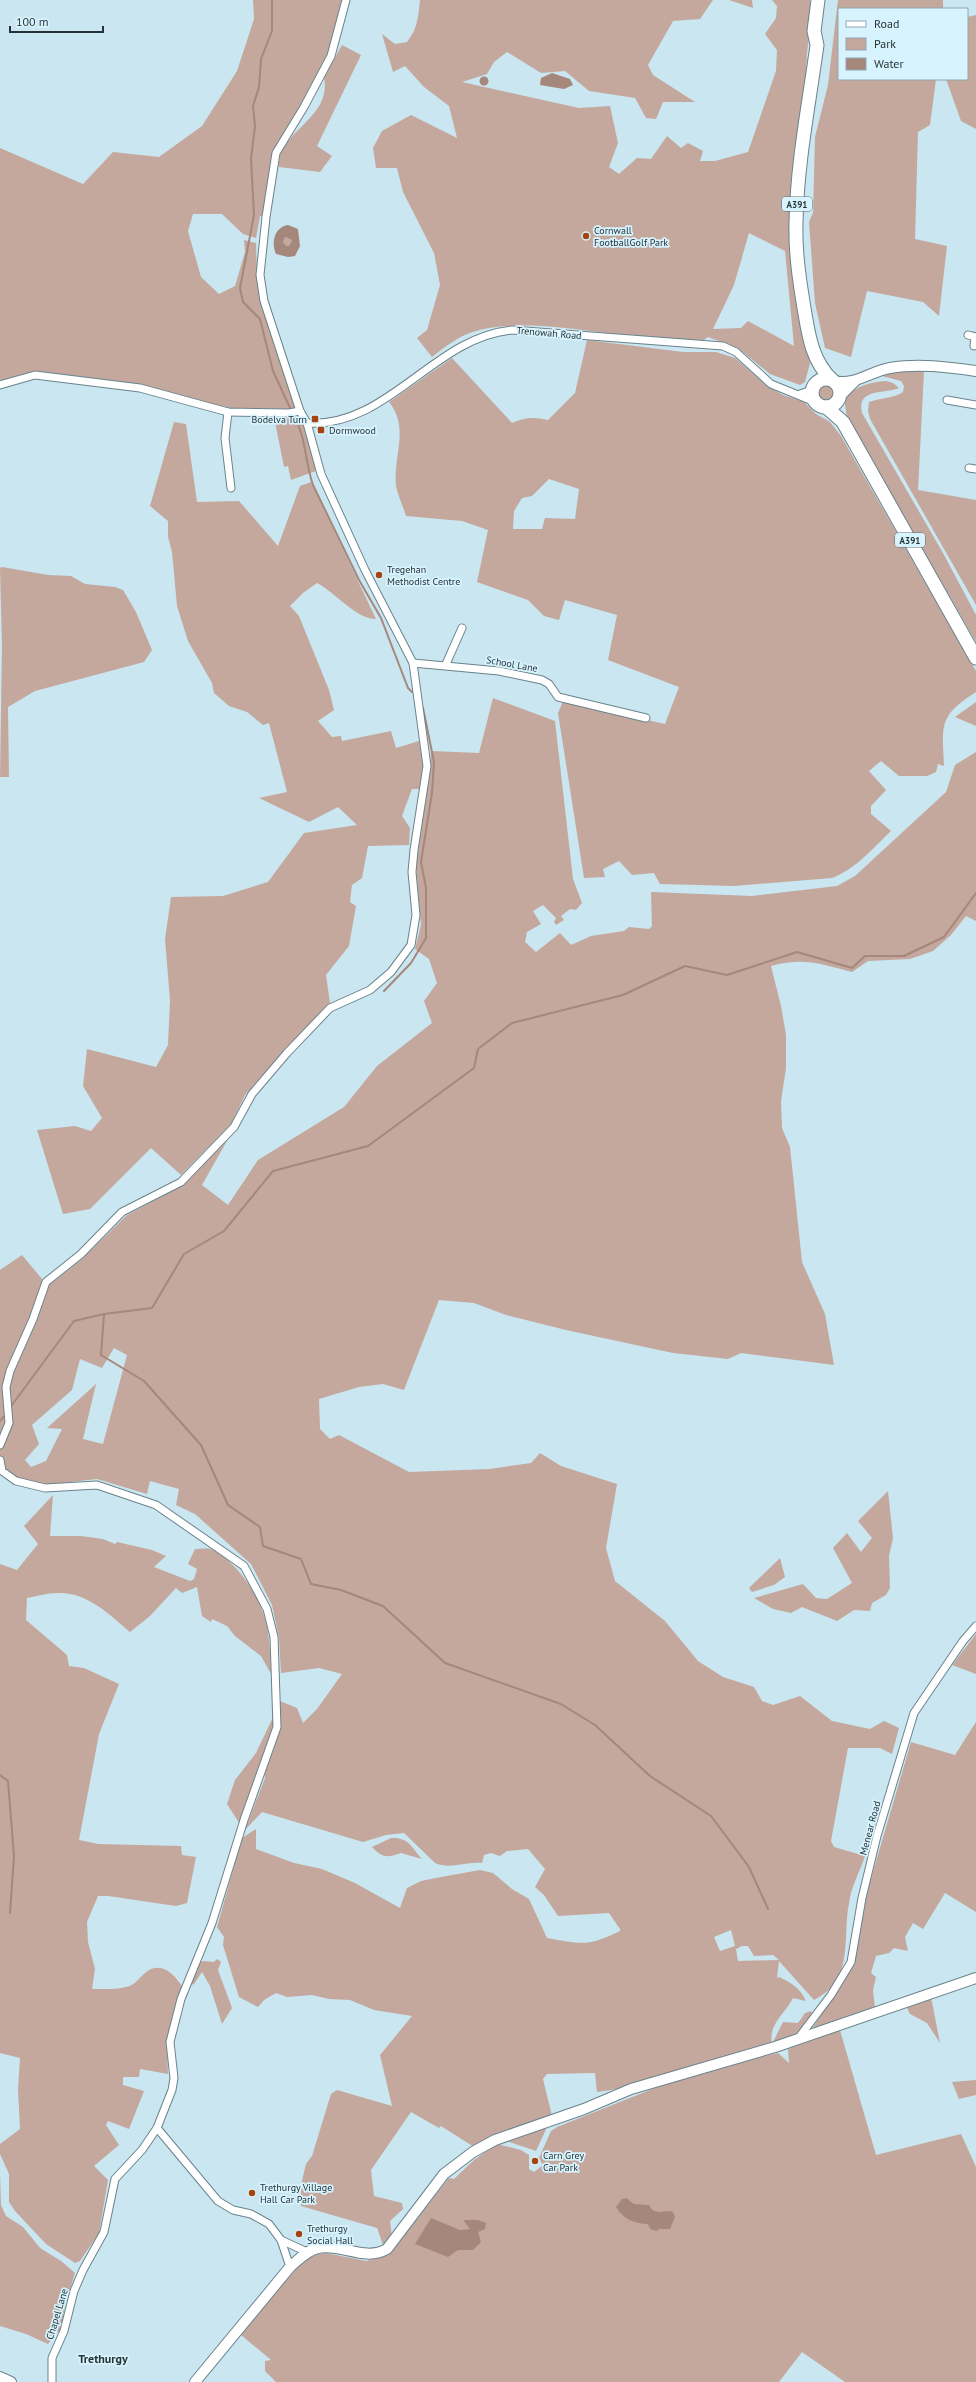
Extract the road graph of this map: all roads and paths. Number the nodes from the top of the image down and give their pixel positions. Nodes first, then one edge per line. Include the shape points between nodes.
1 (346, 0) edge
2 (818, 0) edge
3 (826, 0) edge
4 (817, 45) junction
5 (973, 336) edge
6 (974, 346) dead end
7 (817, 362) junction
8 (976, 371) edge
9 (833, 380) junction
10 (855, 381) junction
11 (0, 385) edge
12 (813, 396) junction
13 (840, 396) junction
14 (947, 400) dead end
15 (976, 405) edge
16 (228, 412) junction
17 (295, 412) junction
18 (843, 422) junction
19 (306, 423) junction
20 (231, 488) dead end
21 (462, 628) dead end
22 (976, 658) edge
23 (414, 663) junction
24 (446, 664) junction
25 (646, 718) dead end
26 (0, 1446) edge
27 (0, 1460) edge
28 (976, 1626) edge
29 (976, 1978) edge
30 (797, 2040) junction
31 (157, 2128) junction
32 (281, 2240) junction
33 (308, 2252) junction
34 (290, 2266) junction
35 (0, 2378) edge
36 (11, 2382) edge
37 (52, 2382) edge
38 (195, 2382) edge

1 - 17 street via 331,56 276,153 266,217 260,275 264,301
2 - 4 highway, A391 via 814,31
3 - 4 highway, A391 via 823,32
4 - 7 highway, A391 via 800,169 796,223 799,282 808,333
5 - 6 street
7 - 9 highway, A391
7 - 12 highway, A391
8 - 10 street via 910,366 889,368
9 - 10 street via 841,383
9 - 12 highway via 821,380
9 - 13 highway via 840,387
10 - 13 street
11 - 16 street via 35,375 140,388
12 - 13 highway via 834,405
12 - 18 highway, A391
12 - 19 street, Trenowah Road via 785,391 771,384 736,352 723,346 512,330 499,331 460,347 378,405 329,424
13 - 18 highway, A391
14 - 15 street
16 - 17 street
16 - 20 street via 225,438
17 - 19 street
18 - 22 highway, A391
19 - 23 street via 321,474 365,570
21 - 24 street
23 - 24 street, School Lane
23 - 26 street via 426,766 412,872 416,914 411,945 391,972 370,990 330,1008 252,1094 234,1127 181,1182 122,1212 81,1254 46,1282 10,1371 6,1387 9,1423
24 - 25 street, School Lane via 542,680 549,684 558,697
27 - 31 street, Chapel Lane via 2,1472 16,1481 44,1488 97,1485 156,1505 244,1566 267,1609 274,1637 277,1727 244,1820 212,1923 181,2000 170,2042 174,2078 172,2090
28 - 30 street, Menear Road via 914,1713 877,1836 862,1898 851,1962 831,1995
29 - 30 street
30 - 33 street via 631,2089 584,2109 495,2140 452,2167 423,2199 394,2242 380,2253 368,2254 328,2247
31 - 32 street via 218,2201 232,2210 251,2214 269,2224
31 - 37 street, Chapel Lane via 142,2150 115,2179 104,2232 81,2275 70,2303 64,2331 52,2358
32 - 33 street
32 - 34 street
33 - 34 street
34 - 38 street
35 - 36 street

